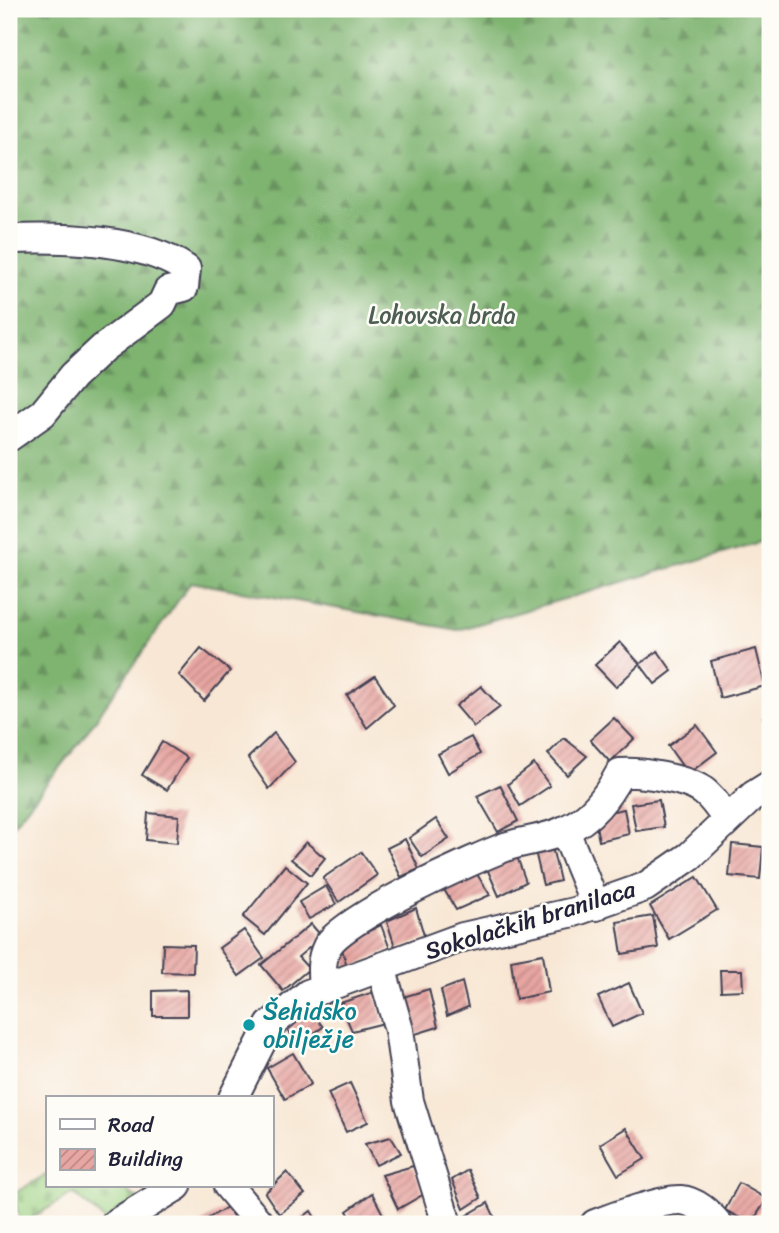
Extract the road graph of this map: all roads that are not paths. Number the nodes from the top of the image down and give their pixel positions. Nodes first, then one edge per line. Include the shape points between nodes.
1 (9, 239) edge
2 (9, 437) edge
3 (765, 792) edge
4 (727, 820) junction
5 (565, 831) junction
6 (596, 905) junction
7 (381, 967) junction
8 (323, 989) junction
9 (234, 1096) edge
10 (174, 1188) edge
11 (230, 1188) edge
12 (115, 1224) edge
13 (260, 1224) edge
14 (447, 1224) edge
15 (595, 1224) edge
16 (718, 1224) edge

1 - 2 street via 66,236 136,249 186,269 184,287 168,291 162,304 72,376 43,414
3 - 4 street, Sokolačkih branilaca
4 - 5 street via 701,789 631,772 620,773 590,814
4 - 6 street, Sokolačkih branilaca via 690,856 645,887
5 - 6 street
5 - 8 street via 475,860 405,893 333,937 321,964
6 - 7 street, Sokolačkih branilaca via 463,937
7 - 8 street, Sokolačkih branilaca
7 - 14 street via 399,1030 409,1101
8 - 9 street, Sokolačkih branilaca via 299,1000 270,1025
10 - 12 street
11 - 13 street
15 - 16 street via 682,1200 706,1211

